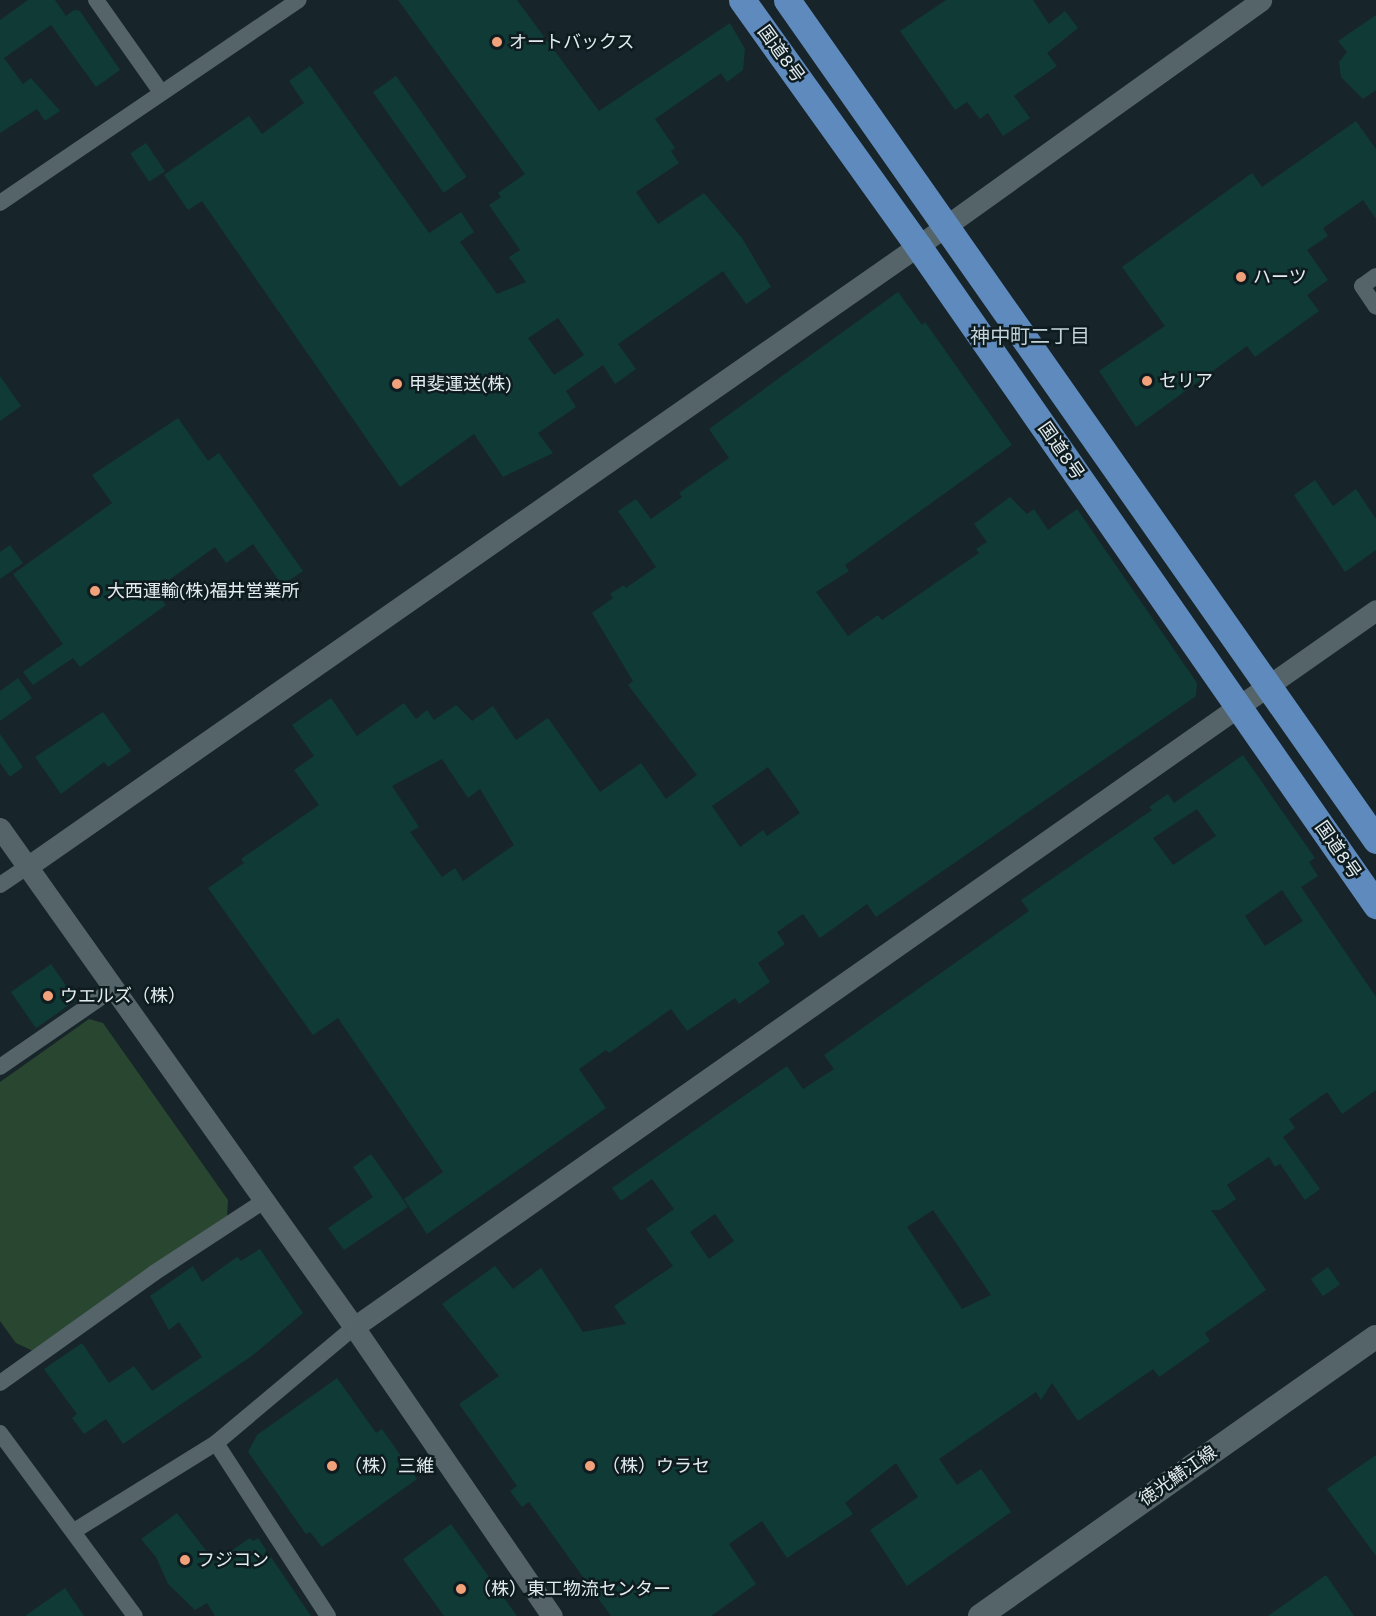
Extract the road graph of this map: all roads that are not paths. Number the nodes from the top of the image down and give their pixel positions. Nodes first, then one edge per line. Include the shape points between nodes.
1 (96, 0) edge
2 (299, 0) edge
3 (742, 0) edge
4 (787, 0) edge
5 (1261, 0) edge
6 (161, 92) junction
7 (2, 196) edge
8 (948, 224) junction
9 (918, 246) junction
10 (1376, 276) edge
11 (1376, 307) edge
12 (1376, 610) edge
13 (1268, 685) junction
14 (1238, 706) junction
15 (0, 828) edge
16 (1376, 840) edge
17 (27, 867) junction
18 (0, 885) edge
19 (1376, 905) edge
20 (113, 989) junction
21 (0, 1067) edge
22 (264, 1201) junction
23 (354, 1327) junction
24 (1376, 1337) edge
25 (0, 1383) edge
26 (0, 1433) edge
27 (216, 1443) junction
28 (74, 1531) junction
29 (135, 1616) edge
30 (328, 1616) edge
31 (552, 1616) edge
32 (980, 1616) edge

1 - 6 street
2 - 6 street
3 - 9 highway, 国道8号
4 - 8 highway, 国道8号
5 - 8 street
6 - 7 street via 117,126
8 - 9 street
8 - 13 highway, 国道8号
9 - 14 highway, 国道8号
9 - 17 street
10 - 11 street via 1362,286
12 - 13 street
13 - 14 street
13 - 16 highway, 国道8号
14 - 19 highway, 国道8号
14 - 23 street
15 - 17 street
17 - 18 street
17 - 20 street
20 - 21 street
20 - 22 street
22 - 23 street
22 - 25 street via 154,1273
23 - 27 street
23 - 31 street
24 - 32 main road, 徳光鯖江線
26 - 28 street
27 - 28 street
27 - 30 street
28 - 29 street

